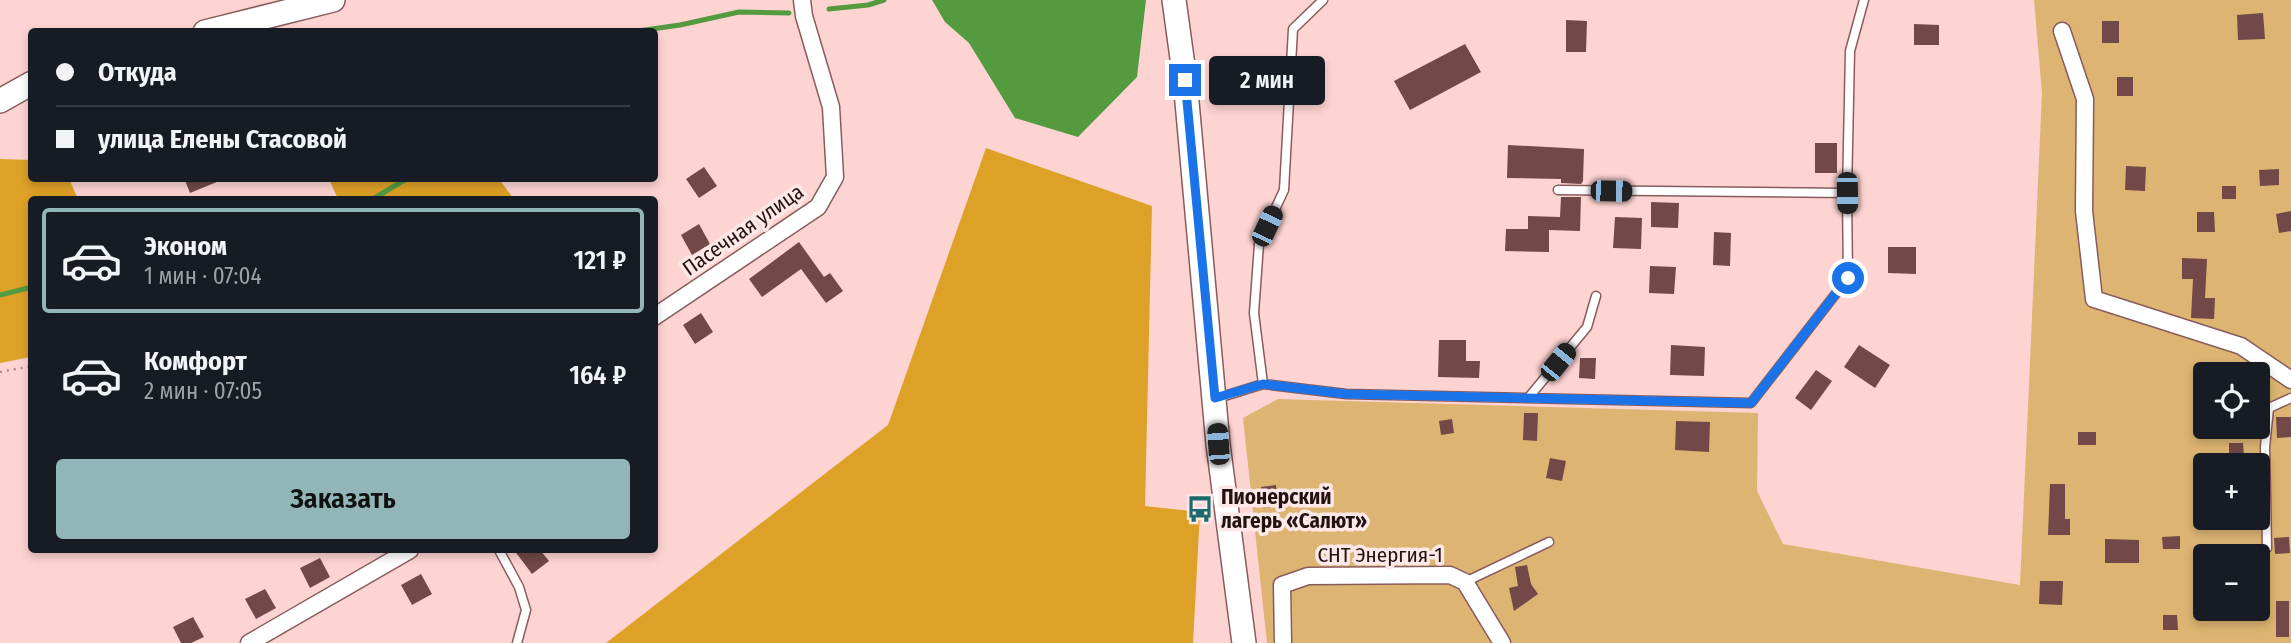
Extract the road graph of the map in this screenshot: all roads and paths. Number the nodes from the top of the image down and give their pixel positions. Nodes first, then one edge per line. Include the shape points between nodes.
1 (333, 0) edge
2 (803, 0) edge
3 (1174, 0) edge
4 (1324, 0) edge
5 (1864, 0) edge
6 (221, 28) edge
7 (2062, 31) dead end
8 (28, 85) edge
9 (0, 101) edge
10 (1558, 191) dead end
11 (1847, 193) junction
12 (1596, 296) dead end
13 (658, 314) edge
14 (28, 367) edge
15 (0, 372) edge
16 (2291, 380) edge
17 (1263, 384) junction
18 (1529, 397) junction
19 (1215, 398) junction
20 (2291, 398) edge
21 (1549, 542) dead end
22 (2267, 544) edge
23 (405, 553) edge
24 (501, 553) edge
25 (1465, 582) junction
26 (249, 643) edge
27 (517, 643) edge
28 (1244, 643) edge
29 (1283, 643) edge
30 (1502, 643) edge

1 - 6 main road
2 - 13 street, Пасечная улица via 831,107 835,177 818,207
3 - 19 main road
4 - 17 lane via 1293,29 1284,190 1259,244 1254,313
5 - 11 lane via 1850,51
7 - 16 street via 2085,99 2084,211 2094,299 2241,346
8 - 9 main road
10 - 11 lane
11 - 18 lane via 1848,278 1751,403
12 - 18 lane via 1587,327
14 - 15 path
17 - 18 lane via 1346,394
17 - 19 lane
19 - 28 main road
20 - 22 lane via 2269,408
21 - 25 lane
23 - 26 street
24 - 27 lane via 526,610
25 - 29 street, СНТ Энергия-1 via 1450,575 1307,576 1282,586
25 - 30 street, СНТ Энергия-1

